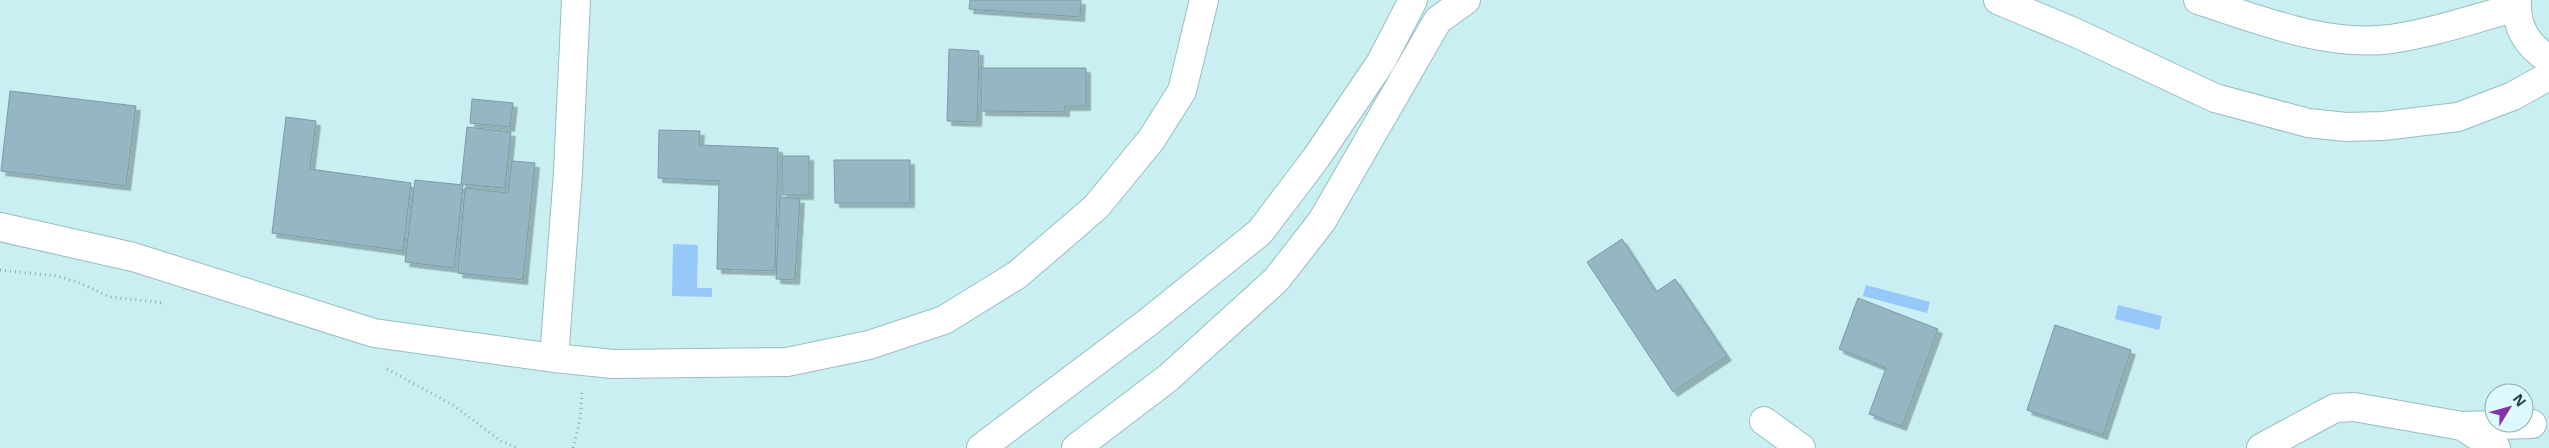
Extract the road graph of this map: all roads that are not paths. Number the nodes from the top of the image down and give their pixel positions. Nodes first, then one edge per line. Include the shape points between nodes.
1 (576, 0) edge
2 (1204, 0) edge
3 (1413, 0) edge
4 (1466, 0) edge
5 (1998, 0) edge
6 (2198, 0) edge
7 (2517, 3) edge
8 (2549, 59) edge
9 (2549, 76) edge
10 (0, 227) edge
11 (554, 358) junction
12 (1764, 421) dead end
13 (2541, 422) edge
14 (2462, 426) junction
15 (981, 448) edge
16 (1076, 448) edge
17 (1801, 448) edge
18 (2262, 448) edge
19 (2496, 448) edge
20 (2512, 448) edge

1 - 11 street via 568,172
2 - 11 street via 1182,91 1151,140 1096,207 1017,275 944,320 869,344 787,362 613,364
3 - 15 street via 1381,62 1316,158 1260,232 1148,323
4 - 16 street via 1438,20 1322,221 1276,280 1168,378
5 - 9 street via 2215,98 2308,123 2383,126 2458,117 2513,96
6 - 7 street via 2280,27 2325,37 2357,39 2390,39 2444,27
7 - 8 street via 2519,24 2526,40
10 - 11 street via 132,257 374,332
12 - 17 street
13 - 14 street
13 - 20 street via 2522,432
14 - 18 street via 2354,407 2335,408
14 - 19 street

